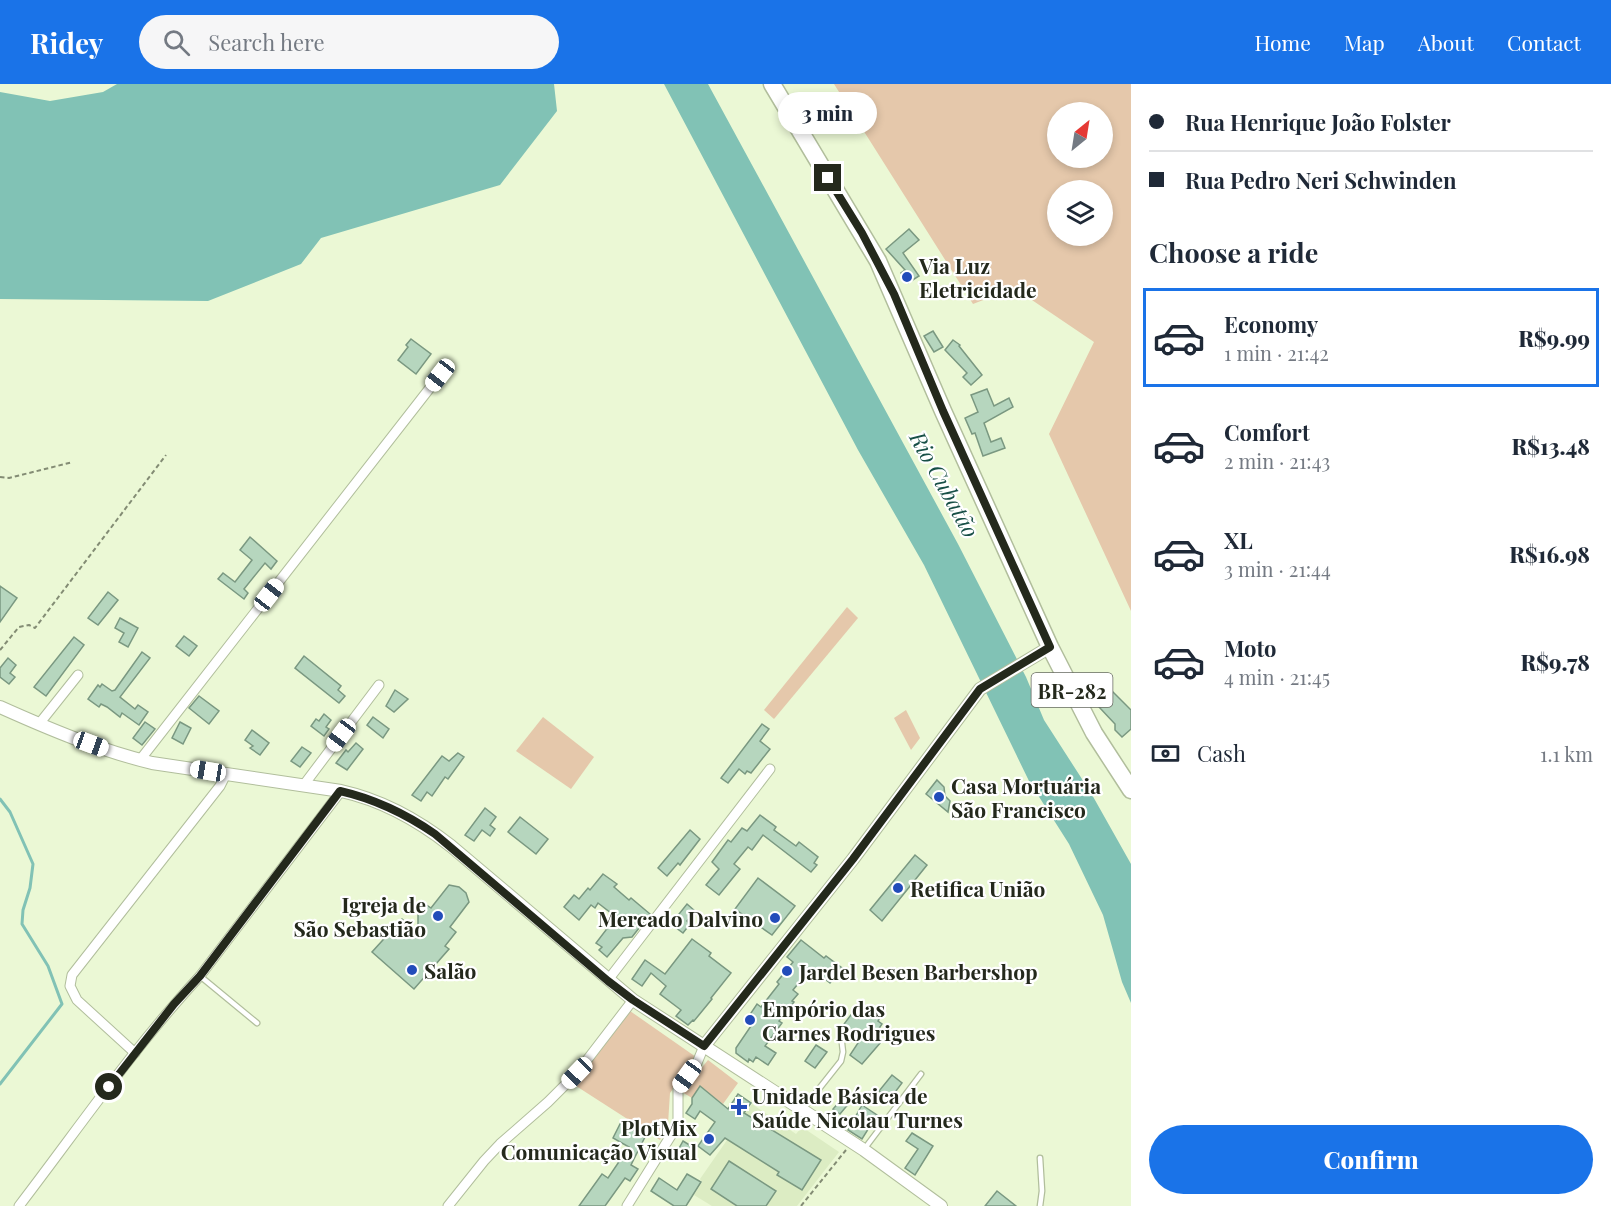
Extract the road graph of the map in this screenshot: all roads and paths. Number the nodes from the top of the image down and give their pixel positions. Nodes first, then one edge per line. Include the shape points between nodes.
1 (772, 84) edge
2 (440, 375) dead end
3 (166, 455) dead end
4 (74, 462) dead end
5 (0, 477) edge
6 (1050, 647) junction
7 (0, 650) edge
8 (78, 675) dead end
9 (379, 685) dead end
10 (0, 707) edge
11 (39, 724) junction
12 (140, 760) junction
13 (770, 769) dead end
14 (226, 774) junction
15 (303, 786) junction
16 (1131, 789) edge
17 (340, 791) junction
18 (200, 976) junction
19 (608, 981) junction
20 (633, 1000) junction
21 (257, 1023) dead end
22 (841, 1035) dead end
23 (704, 1046) junction
24 (135, 1053) junction
25 (921, 1074) dead end
26 (802, 1110) junction
27 (852, 1143) junction
28 (864, 1150) junction
29 (1040, 1158) dead end
30 (18, 1206) edge
31 (448, 1206) edge
32 (627, 1206) edge
33 (801, 1206) edge
34 (941, 1206) edge
35 (1040, 1206) edge

1 - 6 highway, BR-282 via 878,261
2 - 12 street
3 - 7 path via 34,628 19,627
4 - 5 path
6 - 16 highway, BR-282 via 1089,724
6 - 23 main road via 980,689 853,859
8 - 11 street
9 - 15 street
10 - 11 main road
11 - 12 main road
12 - 14 main road
13 - 19 street
14 - 15 main road
14 - 24 street via 72,975 70,986 77,1000
15 - 17 main road
17 - 18 street
17 - 19 main road via 386,806 435,834
18 - 21 lane
18 - 24 street
19 - 20 main road
20 - 23 main road
20 - 31 street via 577,1073 500,1144
22 - 26 lane via 841,1061
23 - 26 main road
23 - 32 street via 678,1089 675,1129
24 - 30 street
25 - 28 lane
26 - 27 main road
27 - 28 main road
27 - 33 path
28 - 34 main road
29 - 35 lane

